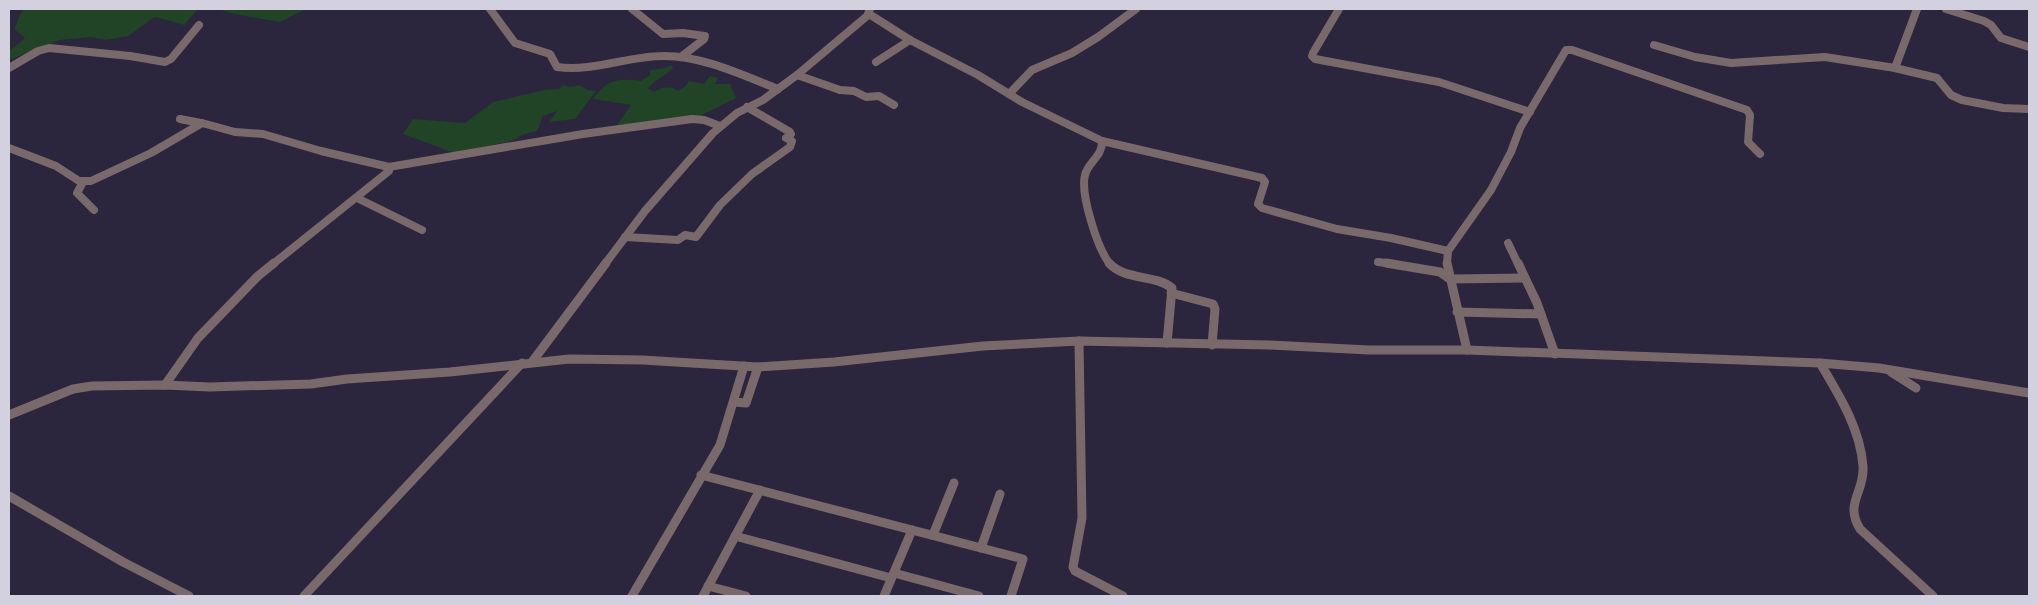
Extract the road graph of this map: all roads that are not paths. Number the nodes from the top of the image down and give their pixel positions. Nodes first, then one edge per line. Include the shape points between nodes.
1 (490, 9) edge
2 (632, 9) edge
3 (1136, 9) edge
4 (1339, 9) edge
5 (1917, 9) edge
6 (1946, 9) edge
7 (870, 12) edge
8 (199, 25) dead end
9 (910, 40) junction
10 (1654, 45) dead end
11 (2029, 47) edge
12 (681, 58) junction
13 (876, 62) dead end
14 (9, 68) edge
15 (1895, 68) junction
16 (797, 75) junction
17 (778, 88) junction
18 (1009, 94) junction
19 (894, 104) dead end
20 (747, 107) junction
21 (2029, 109) edge
22 (1530, 112) junction
23 (180, 119) dead end
24 (202, 124) junction
25 (720, 126) junction
26 (1102, 141) junction
27 (9, 148) edge
28 (1760, 154) dead end
29 (389, 167) junction
30 (84, 182) junction
31 (357, 198) junction
32 (94, 210) dead end
33 (422, 230) dead end
34 (625, 237) junction
35 (1508, 243) dead end
36 (1448, 251) junction
37 (1378, 262) dead end
38 (1525, 278) junction
39 (1450, 279) junction
40 (1171, 293) junction
41 (1457, 312) junction
42 (1541, 314) junction
43 (1079, 341) junction
44 (1167, 343) junction
45 (1212, 345) junction
46 (1466, 350) junction
47 (1554, 354) junction
48 (527, 363) junction
49 (1820, 363) junction
50 (744, 366) junction
51 (758, 367) junction
52 (1879, 368) junction
53 (165, 385) junction
54 (1916, 388) dead end
55 (2029, 393) edge
56 (734, 402) junction
57 (9, 414) edge
58 (701, 475) junction
59 (954, 483) dead end
60 (760, 490) junction
61 (1000, 494) dead end
62 (9, 496) edge
63 (912, 530) junction
64 (933, 535) junction
65 (735, 536) junction
66 (981, 548) junction
67 (893, 576) junction
68 (708, 586) junction
69 (189, 596) edge
70 (304, 596) edge
71 (632, 596) edge
72 (703, 596) edge
73 (746, 596) edge
74 (884, 596) edge
75 (979, 596) edge
76 (1011, 596) edge
77 (1123, 596) edge
78 (1933, 596) edge

1 - 12 street via 513,41 550,54 557,67 581,68 663,56
2 - 12 street via 662,34 705,37
3 - 18 street via 1068,55 1032,70
4 - 22 street via 1313,53 1314,59 1440,82
5 - 15 street
6 - 11 street via 1984,20 2001,38
7 - 9 street
7 - 16 street
8 - 14 street via 166,62 49,48
9 - 13 street
9 - 18 street
10 - 15 street via 1732,63 1825,57
12 - 17 street via 726,69
15 - 21 street via 1937,78 1951,95 1962,100
16 - 17 street
16 - 19 street via 867,97 879,96
17 - 20 street
18 - 26 street
20 - 25 street
20 - 34 street via 790,132 786,138 792,141 790,147 752,174 720,205 696,237 685,235 678,240
22 - 28 street via 1565,51 1572,50 1747,110 1750,115 1748,140
22 - 36 street via 1491,190
23 - 24 street
24 - 29 street via 235,132 269,135
24 - 30 street via 144,157
25 - 29 street via 692,119
25 - 34 street
26 - 36 street via 1262,178 1265,182 1258,204 1262,208 1337,230
26 - 40 street via 1102,148 1084,182 1105,258 1118,270 1166,283 1172,288
27 - 30 street
29 - 31 street
30 - 32 street via 77,193
31 - 33 street
31 - 53 street via 258,276 198,338
34 - 48 street
35 - 38 street
36 - 39 street
37 - 39 street via 1440,272
38 - 39 street
38 - 42 street
39 - 41 street
40 - 44 street
40 - 45 street via 1213,304
41 - 42 street
41 - 46 street
42 - 47 street
43 - 44 street
43 - 51 street via 984,346
43 - 77 street via 1082,518 1073,567
44 - 45 street
45 - 46 street
46 - 47 street
47 - 49 street
48 - 50 street via 617,359
48 - 53 street via 311,384
48 - 70 street
49 - 52 street
49 - 78 street via 1847,408 1856,434 1863,475 1852,506 1854,520
50 - 51 street
50 - 56 street
51 - 56 street via 746,403
52 - 54 street
52 - 55 street
53 - 57 street via 73,389
56 - 58 street via 720,445
58 - 60 street
58 - 71 street
59 - 64 street
60 - 63 street
60 - 65 street
61 - 66 street
62 - 69 street
63 - 64 street
63 - 67 street
64 - 66 street
65 - 67 street
65 - 68 street
66 - 76 street via 1023,559
67 - 74 street
67 - 75 street
68 - 72 street
68 - 73 street

